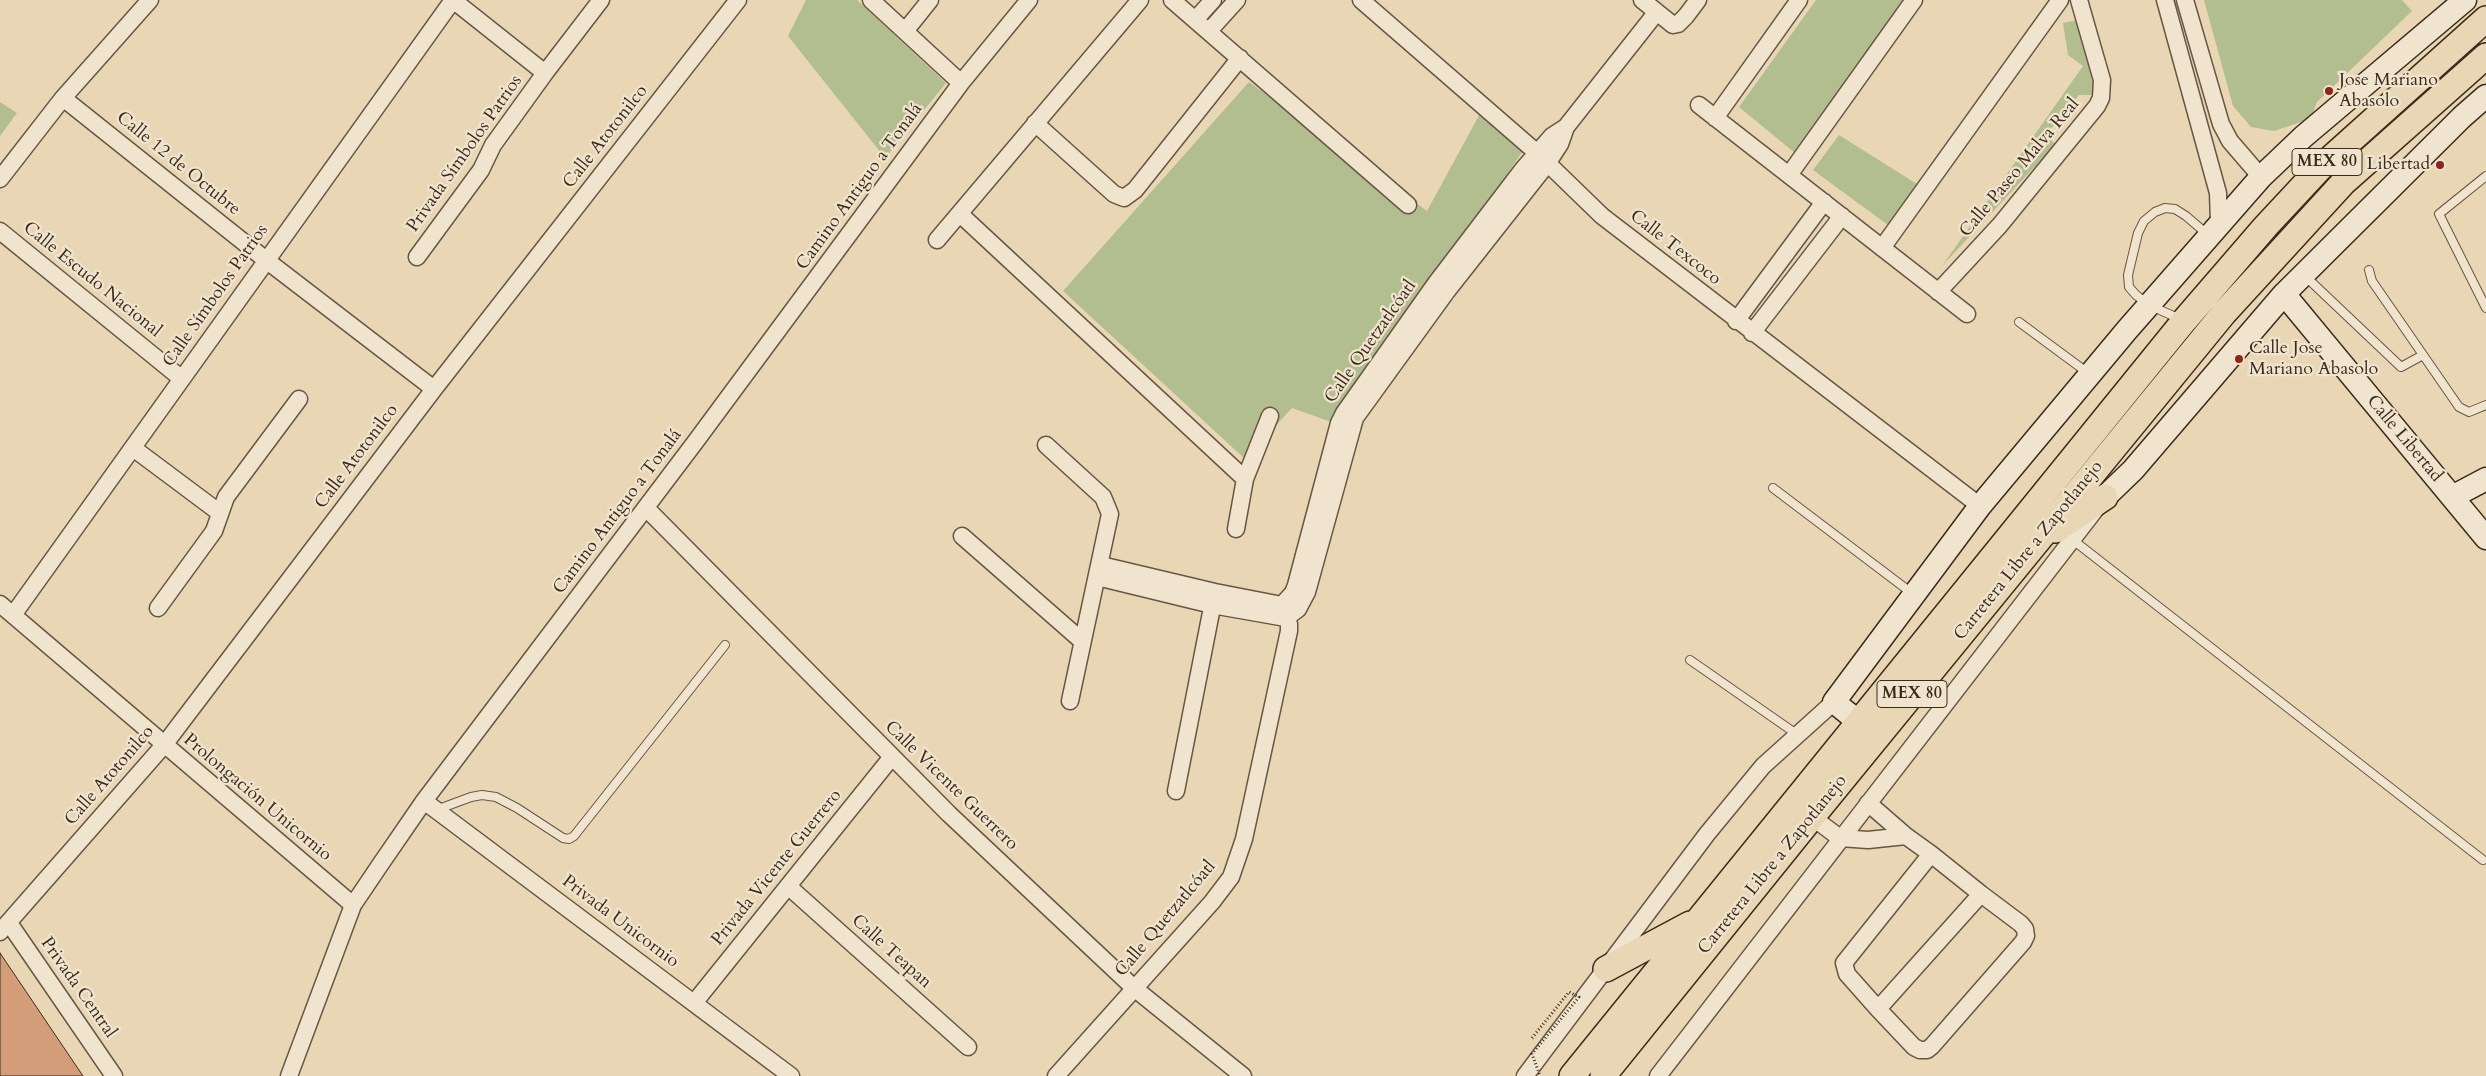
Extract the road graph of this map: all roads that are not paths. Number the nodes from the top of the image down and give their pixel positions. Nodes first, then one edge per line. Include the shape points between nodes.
1 (150, 0) edge
2 (453, 0) edge
3 (601, 0) edge
4 (738, 0) edge
5 (871, 0) edge
6 (930, 0) edge
7 (1029, 0) edge
8 (1140, 0) edge
9 (1172, 0) edge
10 (1213, 0) edge
11 (1237, 0) edge
12 (1642, 0) edge
13 (1698, 0) edge
14 (1799, 0) edge
15 (1914, 0) edge
16 (2060, 0) edge
17 (2079, 0) edge
18 (2165, 0) edge
19 (2185, 0) edge
20 (2466, 0) edge
21 (1370, 3) edge
22 (1656, 13) junction
23 (2486, 19) edge
24 (1195, 20) junction
25 (906, 30) junction
26 (1209, 31) junction
27 (2406, 51) junction
28 (2486, 56) edge
29 (1240, 58) junction
30 (545, 73) junction
31 (2425, 73) junction
32 (961, 83) junction
33 (2442, 93) junction
34 (2486, 96) edge
35 (63, 98) junction
36 (1699, 105) dead end
37 (2462, 116) junction
38 (1715, 118) junction
39 (1035, 123) junction
40 (1541, 158) junction
41 (1789, 175) junction
42 (2486, 176) edge
43 (2261, 177) junction
44 (0, 179) edge
45 (1824, 202) junction
46 (1408, 205) dead end
47 (960, 214) junction
48 (1842, 216) junction
49 (2214, 229) junction
50 (0, 231) edge
51 (937, 240) dead end
52 (1882, 248) junction
53 (417, 257) dead end
54 (266, 260) junction
55 (2369, 270) dead end
56 (2304, 275) junction
57 (1938, 292) junction
58 (2284, 294) junction
59 (2148, 304) junction
60 (2486, 308) edge
61 (1967, 314) dead end
62 (1736, 321) junction
63 (2184, 321) junction
64 (2019, 322) dead end
65 (1752, 333) junction
66 (2423, 355) junction
67 (2090, 374) junction
68 (182, 379) junction
69 (434, 389) junction
70 (299, 399) dead end
71 (2486, 405) edge
72 (1270, 416) dead end
73 (1046, 445) dead end
74 (133, 448) junction
75 (1244, 479) junction
76 (2486, 479) edge
77 (1772, 488) dead end
78 (2105, 497) junction
79 (2452, 498) junction
80 (1980, 506) junction
81 (646, 508) junction
82 (220, 513) junction
83 (1236, 529) dead end
84 (962, 536) dead end
85 (2486, 538) edge
86 (2073, 540) junction
87 (2034, 546) junction
88 (1099, 571) junction
89 (1915, 595) junction
90 (1214, 598) junction
91 (0, 604) edge
92 (158, 608) dead end
93 (1284, 611) junction
94 (13, 615) junction
95 (1082, 641) junction
96 (725, 645) dead end
97 (1690, 660) dead end
98 (1070, 701) dead end
99 (1834, 702) junction
100 (1860, 723) junction
101 (1798, 735) junction
102 (164, 746) junction
103 (892, 758) junction
104 (1176, 791) dead end
105 (1868, 803) junction
106 (430, 806) junction
107 (1812, 817) junction
108 (1906, 836) junction
109 (1840, 838) junction
110 (1931, 854) junction
111 (2483, 860) dead end
112 (789, 886) junction
113 (1981, 894) junction
114 (353, 905) junction
115 (1700, 918) junction
116 (4, 927) edge
117 (1606, 969) junction
118 (1134, 988) junction
119 (694, 1003) junction
120 (1878, 1009) junction
121 (968, 1047) dead end
122 (114, 1076) edge
123 (289, 1076) edge
124 (791, 1076) edge
125 (1056, 1076) edge
126 (1243, 1076) edge
127 (1525, 1076) edge
128 (1572, 1076) edge
129 (1603, 1076) edge
130 (1658, 1076) edge

1 - 35 street
2 - 30 street, Privada Símbolos Patrios
2 - 54 street, Calle Símbolos Patrios
3 - 30 street, Privada Símbolos Patrios
4 - 69 street, Calle Atotonilco
5 - 25 street
6 - 25 street
7 - 32 street, Camino Antiguo a Tonalá
8 - 39 street
9 - 24 street
10 - 24 street
11 - 26 street
12 - 22 street
13 - 22 street via 1678,24 1669,24
14 - 38 street
15 - 41 street
16 - 52 street
17 - 57 street, Calle Paseo Malva Real via 2102,80 2101,98 2000,225
18 - 49 street via 2218,193
19 - 43 street via 2221,124 2230,141
20 - 27 street
21 - 40 street, Calle Texcoco
22 - 40 street, Calle Quetzatlcóatl via 1566,127 1552,136
23 - 31 main road, Carretera Libre a Zapotlanejo / MEX 80
24 - 26 street
25 - 32 street
26 - 29 street
27 - 31 street
27 - 43 street via 2303,137
28 - 33 main road, Carretera Libre a Zapotlanejo / MEX 80
29 - 39 street via 1135,190 1124,198 1114,194
29 - 46 street
30 - 53 street, Privada Símbolos Patrios via 493,145 481,170
31 - 33 street
31 - 63 main road, Carretera Libre a Zapotlanejo / MEX 80 via 2321,168
32 - 81 street, Camino Antiguo a Tonalá
33 - 37 street
33 - 87 main road, Carretera Libre a Zapotlanejo / MEX 80 via 2343,183 2224,313
34 - 37 street, Carretera Libre a Zapotlanejo
35 - 44 street
35 - 54 street, Calle 12 de Octubre
36 - 38 street
37 - 56 street, Carretera Libre a Zapotlanejo
38 - 41 street
39 - 47 street
40 - 62 street, Calle Texcoco via 1602,216
40 - 93 street, Calle Quetzatlcóatl via 1448,268 1344,413 1296,585
41 - 45 street
42 - 60 lane via 2439,214
43 - 49 street
45 - 48 street
45 - 62 street
47 - 51 street
47 - 75 street
48 - 52 street
48 - 65 street
49 - 59 street
49 - 59 lane via 2175,209 2165,208 2144,221 2128,276 2129,287
50 - 68 street, Calle Escudo Nacional
52 - 57 street
54 - 68 street, Calle Símbolos Patrios
54 - 69 street, Calle 12 de Octubre
55 - 66 lane via 2372,280
56 - 58 street, Carretera Libre a Zapotlanejo
56 - 66 lane via 2401,367
57 - 61 street
58 - 78 street, Carretera Libre a Zapotlanejo via 2133,470
58 - 79 street, Calle Libertad
59 - 63 lane
59 - 67 street
62 - 65 street, Calle Texcoco
63 - 100 main road, Carretera Libre a Zapotlanejo / MEX 80
64 - 67 lane
65 - 80 street, Calle Texcoco
66 - 71 lane via 2463,411 2474,411
67 - 80 street
68 - 74 street, Calle Símbolos Patrios
69 - 102 street, Calle Atotonilco
70 - 82 street via 226,497
72 - 75 street
73 - 88 street via 1108,505 1109,522
74 - 82 street
74 - 94 street, Calle Símbolos Patrios
75 - 83 street
76 - 79 street
77 - 89 lane
78 - 86 street
78 - 87 main road
79 - 85 street, Calle Libertad
80 - 89 street
81 - 103 street, Calle Vicente Guerrero
81 - 106 street, Camino Antiguo a Tonalá
82 - 92 street via 214,531
84 - 95 street
86 - 105 street
86 - 111 lane
87 - 107 main road, Carretera Libre a Zapotlanejo / MEX 80
88 - 90 street
88 - 95 street
89 - 99 street
90 - 93 street
90 - 104 street
91 - 94 street, Prolongación Unicornio
93 - 118 street, Calle Quetzatlcóatl via 1289,631 1236,865 1212,902
94 - 102 street, Prolongación Unicornio
95 - 98 street
96 - 106 lane via 574,836 563,838 496,797 482,795
97 - 101 lane
99 - 100 street
99 - 101 street
100 - 115 main road, Carretera Libre a Zapotlanejo / MEX 80
101 - 117 street via 1763,766 1707,834
102 - 114 street, Prolongación Unicornio
102 - 116 street, Calle Atotonilco
103 - 112 street, Privada Vicente Guerrero
103 - 118 street, Calle Vicente Guerrero
105 - 108 street
105 - 109 street
106 - 114 street, Camino Antiguo a Tonalá
106 - 119 street, Privada Unicornio
107 - 109 street
107 - 129 main road, Carretera Libre a Zapotlanejo / MEX 80
108 - 109 street via 1868,840
108 - 110 street
109 - 130 street
110 - 113 street
110 - 120 street via 1844,963 1847,974
112 - 119 street, Privada Vicente Guerrero
112 - 121 street, Calle Teapan
113 - 120 street
113 - 120 street via 2021,924 2026,936 1932,1046 1927,1050 1914,1047
114 - 123 street, Camino Antiguo a Tonalá
115 - 117 main road
115 - 128 main road, Carretera Libre a Zapotlanejo / MEX 80
116 - 122 street, Privada Central
117 - 127 street
118 - 125 street, Calle Quetzatlcóatl
118 - 126 street, Calle Vicente Guerrero
119 - 124 street, Privada Unicornio

